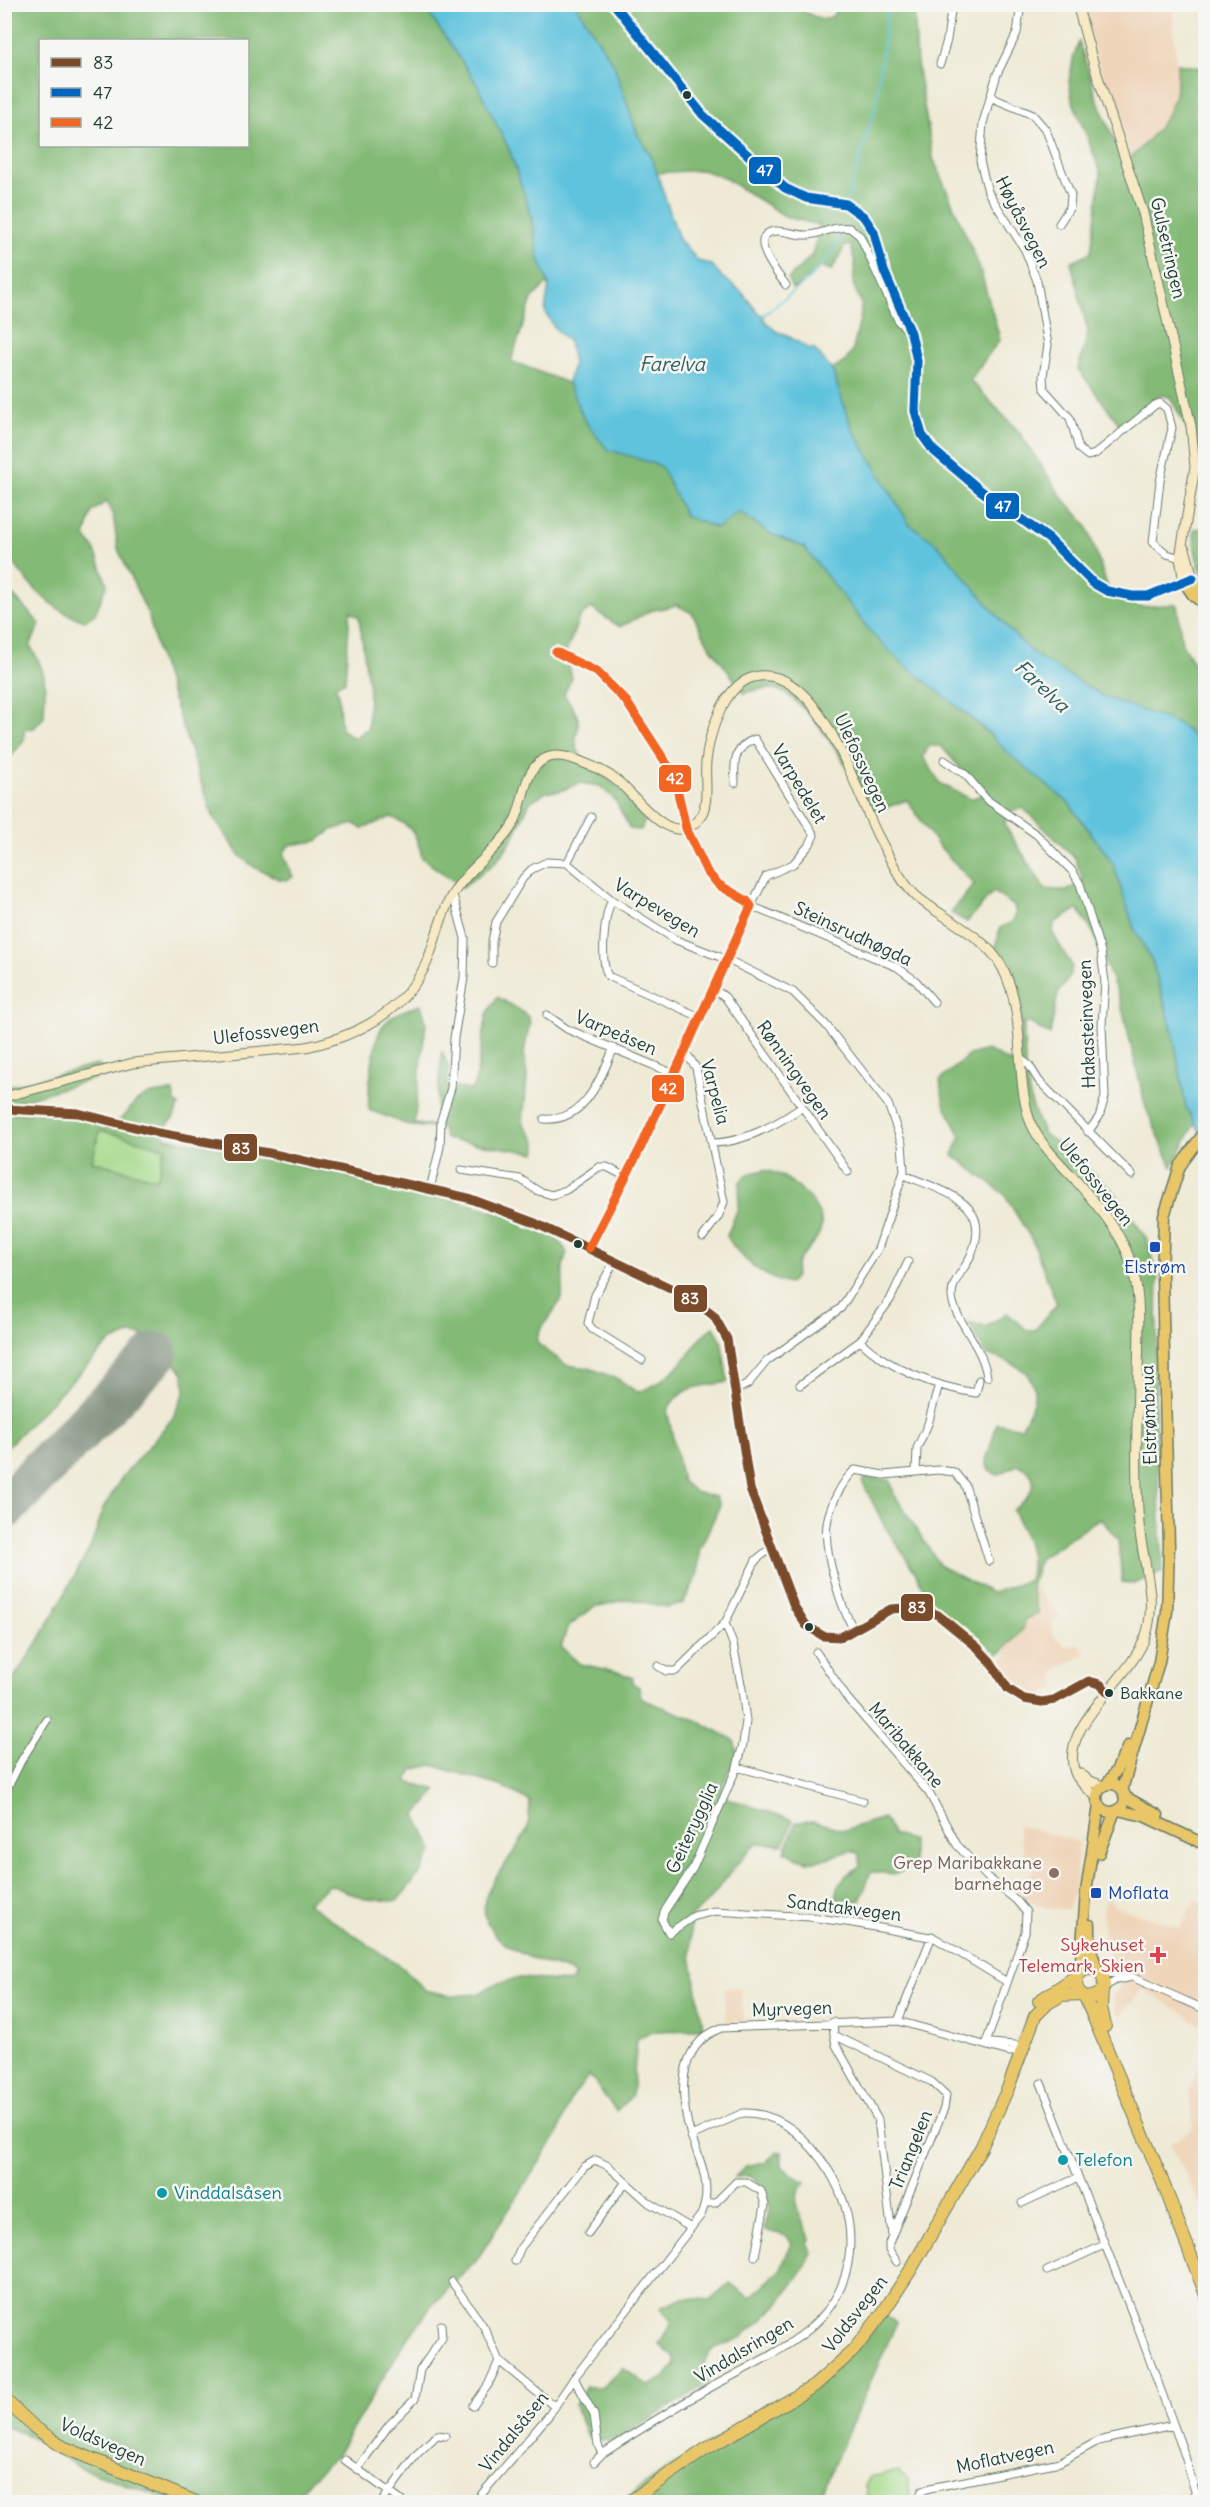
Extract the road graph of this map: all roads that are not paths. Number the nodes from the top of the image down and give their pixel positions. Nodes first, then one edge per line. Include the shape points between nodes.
1 (614, 4) edge
2 (952, 4) edge
3 (1021, 4) edge
4 (1077, 4) edge
5 (940, 64) dead end
6 (990, 97) junction
7 (1059, 224) dead end
8 (786, 285) dead end
9 (911, 333) junction
10 (1183, 559) junction
11 (1188, 580) junction
12 (1206, 597) edge
13 (1206, 606) edge
14 (555, 652) dead end
15 (944, 760) dead end
16 (735, 783) dead end
17 (591, 817) dead end
18 (686, 828) junction
19 (567, 863) junction
20 (453, 895) junction
21 (612, 900) junction
22 (751, 906) junction
23 (728, 960) junction
24 (492, 963) dead end
25 (714, 988) junction
26 (934, 1002) dead end
27 (547, 1015) dead end
28 (700, 1017) junction
29 (614, 1048) junction
30 (685, 1051) junction
31 (1021, 1059) junction
32 (674, 1074) junction
33 (4, 1097) edge
34 (802, 1107) junction
35 (4, 1109) edge
36 (544, 1119) dead end
37 (1206, 1130) edge
38 (1088, 1132) junction
39 (713, 1143) junction
40 (461, 1170) dead end
41 (848, 1172) dead end
42 (904, 1175) junction
43 (1132, 1175) dead end
44 (626, 1177) junction
45 (430, 1189) junction
46 (703, 1237) dead end
47 (589, 1248) junction
48 (615, 1261) junction
49 (908, 1262) dead end
50 (860, 1341) junction
51 (642, 1360) dead end
52 (987, 1377) dead end
53 (979, 1380) dead end
54 (939, 1384) junction
55 (800, 1385) dead end
56 (737, 1390) junction
57 (916, 1472) junction
58 (772, 1547) junction
59 (988, 1561) dead end
60 (725, 1623) junction
61 (855, 1631) junction
62 (816, 1652) dead end
63 (658, 1666) dead end
64 (1109, 1693) junction
65 (1146, 1708) junction
66 (47, 1720) dead end
67 (1073, 1761) junction
68 (737, 1767) junction
69 (1104, 1785) junction
70 (1123, 1793) junction
71 (4, 1795) edge
72 (863, 1801) dead end
73 (1098, 1801) junction
74 (1116, 1810) junction
75 (1206, 1843) edge
76 (669, 1933) joint
77 (932, 1936) junction
78 (1099, 1972) junction
79 (1079, 1974) junction
80 (1137, 1979) junction
81 (1007, 1982) junction
82 (1103, 1989) junction
83 (1083, 1996) junction
84 (1206, 2010) edge
85 (898, 2021) junction
86 (833, 2022) junction
87 (834, 2035) junction
88 (986, 2043) junction
89 (1016, 2049) junction
90 (1116, 2065) junction
91 (1041, 2083) dead end
92 (691, 2136) junction
93 (1077, 2178) junction
94 (625, 2183) junction
95 (705, 2203) junction
96 (1022, 2203) dead end
97 (691, 2228) junction
98 (588, 2233) dead end
99 (892, 2235) junction
100 (1104, 2245) junction
101 (755, 2256) dead end
102 (515, 2261) dead end
103 (897, 2262) dead end
104 (1047, 2271) dead end
105 (452, 2282) dead end
106 (1206, 2295) edge
107 (441, 2325) dead end
108 (499, 2361) junction
109 (574, 2379) junction
110 (4, 2399) edge
111 (472, 2406) dead end
112 (555, 2407) junction
113 (1173, 2425) junction
114 (444, 2436) dead end
115 (602, 2454) junction
116 (345, 2460) dead end
117 (594, 2462) dead end
118 (358, 2468) junction
119 (389, 2492) junction
120 (196, 2502) edge
121 (382, 2502) edge
122 (403, 2502) edge
123 (475, 2502) edge
124 (629, 2502) edge
125 (917, 2502) edge
126 (1197, 2502) edge

1 - 9 main road via 703,115 784,188 806,198 846,204 864,217 874,232 884,271
2 - 5 street
3 - 6 street, Høyåsvegen via 1017,33
4 - 10 street, Gulsetringen via 1143,213 1191,426 1195,467
6 - 7 street via 1033,116 1046,130 1071,195 1070,207
6 - 10 street, Høyåsvegen via 981,133 981,170 993,203 1025,250 1037,281 1048,345 1044,389 1070,418 1080,449 1088,456 1155,405 1165,406 1172,428 1160,481 1154,542 1161,551
8 - 9 street via 765,255 769,234 774,231 807,235 850,228 860,236 899,322
9 - 11 main road via 917,361 918,426 927,442 950,465 1044,535 1093,583 1107,591 1140,597
10 - 11 street
11 - 12 main road
11 - 13 main road via 1193,596
14 - 18 street via 602,675 635,713 677,782
15 - 38 street, Hakasteinvegen via 966,775 986,799 1029,827 1080,884 1101,952 1105,982 1105,1097
16 - 22 street, Varpedelet via 736,755 744,744 755,739 814,835 793,864 767,874
17 - 19 street
18 - 20 street, Ulefossvegen via 672,828 658,821 621,783 602,771 572,758 552,756 532,770 512,826 471,869
18 - 22 street via 711,878
18 - 31 street, Ulefossvegen via 702,814 708,749 730,694 746,680 761,676 794,686 822,716 872,824 904,881 929,906 985,946 1001,965 1016,1009
19 - 21 street, Varpevegen
19 - 24 street via 546,862 523,878 496,922
20 - 33 street, Ulefossvegen via 414,985 392,1010 360,1029 333,1041 295,1049 133,1063
20 - 45 street via 463,928 465,962 451,1088 441,1120 440,1147
21 - 23 street, Varpevegen via 679,941
21 - 28 street via 603,963 608,976
22 - 23 street, Varpedelet
22 - 26 street, Steinsrudhøgda via 897,967
23 - 25 street, Varpedelet
23 - 42 street, Varpevegen via 793,992 859,1064 895,1118
25 - 28 street, Varpedelet
25 - 34 street, Rønningvegen
27 - 29 street, Varpeåsen via 560,1025
28 - 30 street, Varpedelet
29 - 32 street, Varpeåsen
29 - 36 street via 596,1088 581,1105 559,1119
30 - 32 street, Varpedelet
30 - 39 street, Varpelia via 696,1068
31 - 38 street
31 - 64 street, Ulefossvegen via 1028,1114 1035,1130 1112,1225 1135,1277 1139,1513 1151,1603 1142,1647
32 - 44 street, Varpedelet
34 - 39 street, Varpelia via 752,1135
34 - 41 street, Rønningvegen
35 - 45 street via 78,1113
37 - 65 main road, Elstrømbrua via 1186,1156 1169,1194 1161,1245 1168,1601 1159,1662
38 - 43 street
39 - 46 street, Varpelia via 724,1202
40 - 44 street via 520,1179 552,1195 599,1167
42 - 52 street via 954,1196 975,1215 977,1229 972,1251 952,1294 954,1305 983,1357
42 - 56 street, Varpevegen via 878,1249 841,1308 767,1361 748,1384
44 - 47 street, Varpedelet
45 - 47 street via 492,1206
47 - 48 street
48 - 51 street via 595,1295 588,1323
48 - 56 street via 689,1297 714,1316 728,1339
49 - 50 street via 890,1300
50 - 54 street via 879,1357
50 - 55 street
53 - 54 street via 976,1393
54 - 57 street via 918,1448
56 - 58 street via 750,1489
57 - 59 street via 946,1470 961,1477
57 - 61 street via 884,1475 855,1470 830,1513 826,1534 840,1602
58 - 60 street via 756,1560
58 - 61 street via 794,1606 806,1625 830,1638
60 - 63 street via 678,1670 670,1672
60 - 68 street, Geiterygglia via 733,1644 745,1712 746,1730
61 - 64 street via 891,1609 919,1607 938,1615 976,1647 1008,1689 1024,1699 1054,1700 1089,1681 1100,1684
62 - 81 street, Maribakkane via 847,1698 929,1793 957,1845 1024,1908 1026,1926
64 - 67 street, Ulefossvegen via 1079,1728 1073,1744
65 - 69 main road, Elstrømbrua via 1120,1763
65 - 70 main road, Elstrømbrua
66 - 71 street
67 - 69 street via 1083,1776
67 - 73 street via 1080,1780
68 - 72 street, Geiterygglia
68 - 76 street, Geiterygglia via 690,1874 663,1912
69 - 70 main road via 1115,1784
69 - 73 main road
70 - 74 main road via 1124,1802
70 - 75 main road
73 - 74 main road via 1105,1810
73 - 79 main road
74 - 75 main road via 1144,1816
74 - 78 main road via 1104,1834 1094,1876 1090,1947
76 - 77 street, Sandtakvegen via 694,1916 723,1911 810,1917
77 - 81 street, Sandtakvegen
77 - 85 street
78 - 79 highway via 1087,1969
78 - 80 street
78 - 82 highway
79 - 83 highway via 1076,1986
79 - 89 highway, Voldsvegen via 1040,2000 1027,2019
80 - 82 street via 1116,1980
80 - 84 street
81 - 88 street, Maribakkane
82 - 83 highway via 1093,1997
82 - 90 highway via 1102,2013
83 - 89 highway, Voldsvegen via 1062,1995 1041,2009
83 - 90 highway
85 - 86 street, Myrvegen
85 - 88 street, Myrvegen
86 - 87 street, Triangelen
86 - 92 street, Myrvegen via 726,2027 708,2036 691,2058 681,2086
87 - 99 street, Triangelen via 878,2120
87 - 99 street, Triangelen via 932,2082 946,2095
88 - 89 street, Myrvegen
89 - 124 highway, Voldsvegen via 1003,2097 982,2146 920,2254 854,2351 814,2386 706,2449
90 - 106 highway
91 - 93 street
92 - 95 street via 704,2174
92 - 115 street, Vindalsringen via 743,2113 770,2116 795,2131 819,2157 840,2192 852,2232 848,2266 834,2300 809,2329
93 - 96 street
93 - 100 street
94 - 97 street via 649,2203
94 - 98 street
94 - 102 street via 602,2162 586,2164
95 - 97 street
95 - 101 street via 715,2203 736,2182 746,2182 761,2192 765,2205
97 - 109 street
99 - 103 street, Triangelen via 889,2250
100 - 104 street
100 - 113 street
105 - 108 street via 480,2321
107 - 118 street via 442,2338 420,2370 415,2399 389,2425
108 - 111 street
108 - 112 street
109 - 112 street, Vindalsåsen
109 - 115 street via 594,2415
110 - 120 highway, Voldsvegen via 34,2427 63,2446
112 - 123 street, Vindalsåsen
113 - 125 street, Moflatvegen via 1098,2441 1060,2462 930,2488 922,2491
113 - 126 street
114 - 119 street via 437,2435 426,2444
115 - 117 street, Vindalsringen
116 - 118 street
118 - 119 street
119 - 121 street
119 - 122 street

